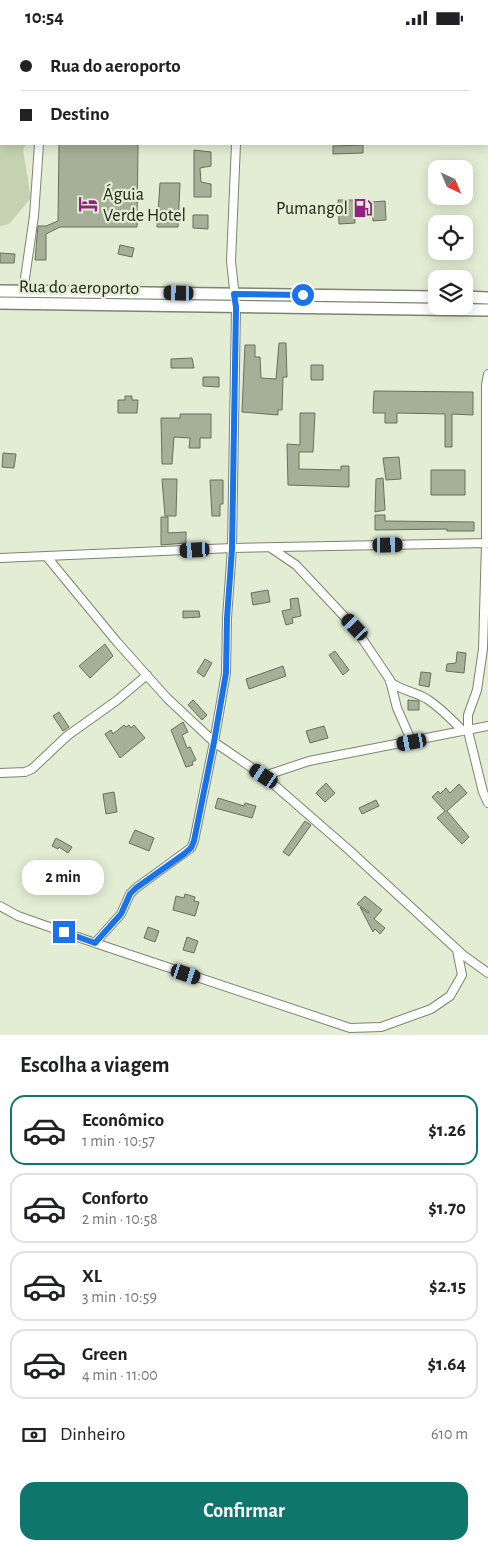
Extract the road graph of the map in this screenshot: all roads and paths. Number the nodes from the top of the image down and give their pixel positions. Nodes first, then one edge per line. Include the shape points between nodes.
1 (40, 145) edge
2 (236, 145) edge
3 (0, 291) edge
4 (23, 292) junction
5 (234, 294) junction
6 (428, 297) edge
7 (473, 297) edge
8 (488, 297) edge
9 (0, 303) edge
10 (236, 307) junction
11 (488, 310) edge
12 (488, 374) edge
13 (487, 543) edge
14 (270, 548) junction
15 (232, 549) junction
16 (47, 557) junction
17 (0, 558) edge
18 (147, 675) junction
19 (390, 683) junction
20 (488, 726) edge
21 (466, 731) junction
22 (214, 742) junction
23 (412, 742) junction
24 (0, 773) edge
25 (264, 776) junction
26 (488, 803) edge
27 (0, 906) edge
28 (95, 943) junction
29 (457, 949) junction
30 (488, 973) edge

1 - 4 street
2 - 5 street
3 - 4 main road, Rua do aeroporto
4 - 5 main road, Rua do aeroporto
5 - 6 main road, Rua do aeroporto
5 - 10 street
7 - 8 main road
9 - 10 main road, Rua do aeroporto
10 - 11 main road, Rua do aeroporto
10 - 15 street
12 - 13 street
13 - 14 street
13 - 21 street via 482,649 477,690
14 - 15 street
14 - 19 street via 296,565 355,627
15 - 16 street
15 - 22 street via 226,673
16 - 17 street
16 - 18 street
18 - 22 street
18 - 24 street via 67,736 32,769
19 - 21 street via 402,691 425,698
19 - 23 street
20 - 21 street
21 - 23 street
21 - 26 street
22 - 25 street
22 - 28 street via 191,848 136,888 121,914
23 - 25 street via 309,761
25 - 29 street
27 - 28 street
28 - 29 street via 350,1028 381,1027 431,1009 450,996 462,975
29 - 30 street

